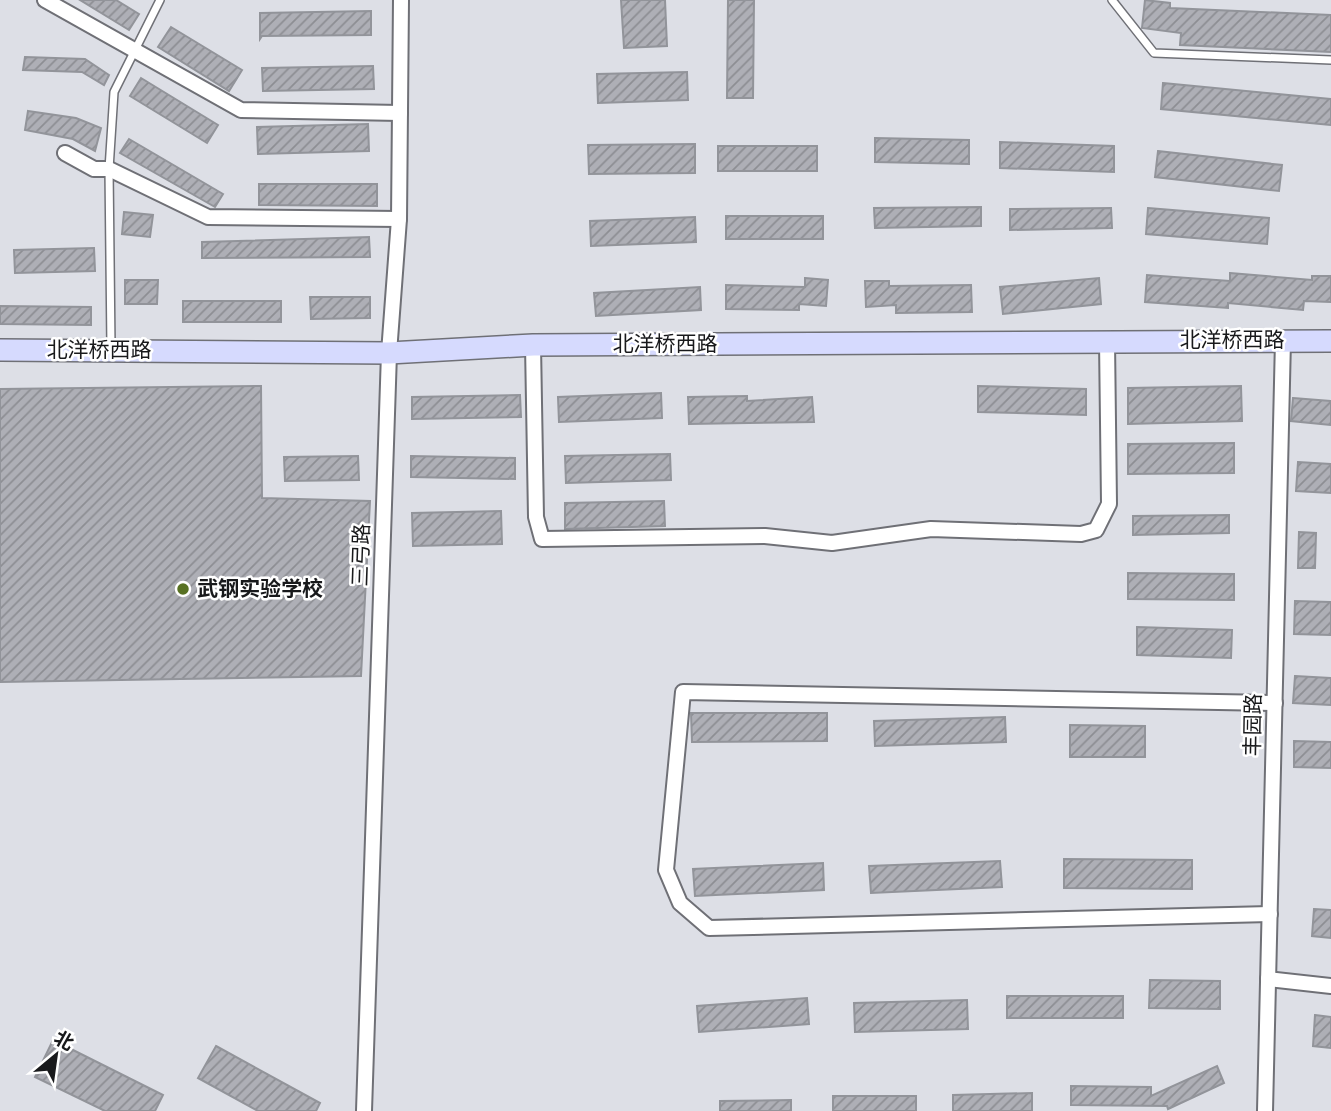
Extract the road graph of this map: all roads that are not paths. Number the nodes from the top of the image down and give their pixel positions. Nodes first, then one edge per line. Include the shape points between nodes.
1 (45, 0) edge
2 (160, 0) edge
3 (401, 0) edge
4 (1112, 0) edge
5 (134, 50) junction
6 (1331, 60) edge
7 (400, 113) junction
8 (65, 153) dead end
9 (109, 170) junction
10 (399, 219) junction
11 (1283, 340) junction
12 (1107, 341) junction
13 (1331, 341) edge
14 (533, 345) junction
15 (111, 349) junction
16 (0, 350) edge
17 (389, 353) junction
18 (1275, 703) junction
19 (1270, 914) junction
20 (1268, 979) junction
21 (1331, 986) edge
22 (364, 1111) edge
23 (1265, 1111) edge

1 - 5 street
2 - 5 lane
3 - 7 street, 三弓路
4 - 6 lane via 1154,53
5 - 7 street via 241,110
5 - 9 lane via 114,92
7 - 10 street, 三弓路
8 - 9 street via 94,169
9 - 10 street via 208,217
9 - 15 lane
10 - 17 street, 三弓路
11 - 12 main road, 北洋桥西路
11 - 13 main road, 北洋桥西路
11 - 18 street, 丰园路
12 - 14 main road, 北洋桥西路
12 - 14 street via 1109,504 1096,530 1081,534 931,529 832,543 765,536 542,538 536,517
14 - 17 main road, 北洋桥西路
15 - 16 main road, 北洋桥西路
15 - 17 main road, 北洋桥西路
17 - 22 street, 三弓路
18 - 19 street, 丰园路
18 - 19 street via 682,692 666,870 680,903 709,928
19 - 20 street, 丰园路
20 - 21 street
20 - 23 street, 丰园路

